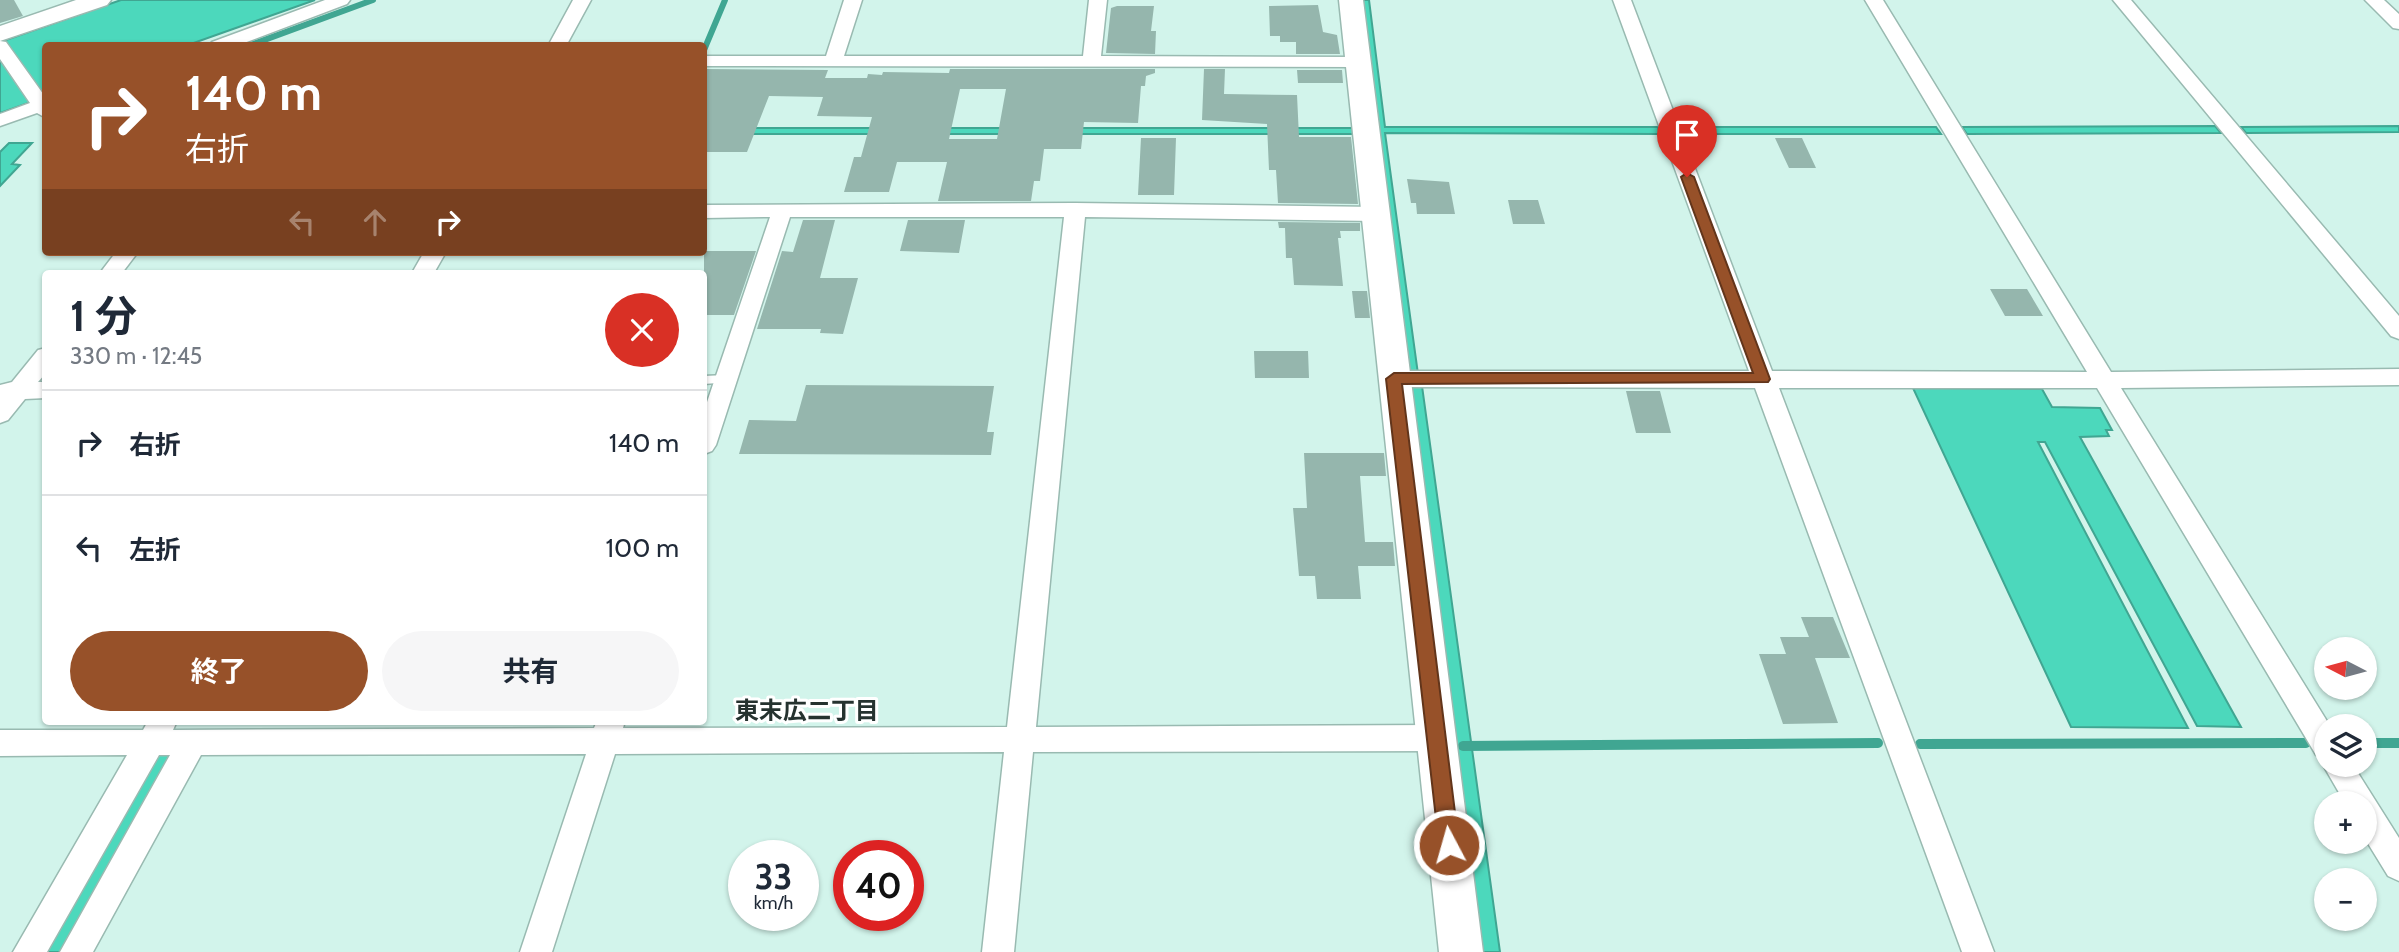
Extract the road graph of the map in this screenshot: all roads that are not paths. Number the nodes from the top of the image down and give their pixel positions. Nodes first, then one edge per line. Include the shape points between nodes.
1 (99, 0) edge
2 (341, 0) edge
3 (582, 0) edge
4 (853, 0) edge
5 (1098, 0) edge
6 (1351, 0) edge
7 (1622, 0) edge
8 (1874, 0) edge
9 (2122, 0) edge
10 (2374, 0) edge
11 (2399, 24) edge
12 (0, 34) edge
13 (229, 42) edge
14 (559, 42) edge
15 (0, 46) edge
16 (834, 60) junction
17 (707, 61) edge
18 (1092, 61) junction
19 (1357, 62) junction
20 (42, 107) edge
21 (42, 108) edge
22 (0, 120) edge
23 (1075, 210) junction
24 (707, 211) edge
25 (782, 211) junction
26 (1376, 214) junction
27 (124, 256) edge
28 (113, 270) edge
29 (2399, 331) edge
30 (42, 360) edge
31 (2399, 377) edge
32 (715, 379) edge
33 (1394, 379) junction
34 (1762, 379) junction
35 (2102, 380) junction
36 (42, 390) edge
37 (9, 391) edge
38 (0, 414) edge
39 (707, 427) edge
40 (2314, 726) edge
41 (607, 730) edge
42 (157, 732) edge
43 (1437, 738) junction
44 (1018, 740) junction
45 (193, 742) junction
46 (0, 743) edge
47 (2377, 830) edge
48 (2399, 866) edge
49 (29, 952) edge
50 (76, 952) edge
51 (536, 952) edge
52 (998, 952) edge
53 (1461, 952) edge
54 (1978, 952) edge

1 - 12 street
2 - 13 street
3 - 14 street
4 - 16 street
5 - 18 street
6 - 19 street
7 - 34 street
8 - 35 street
9 - 29 street
10 - 11 street
15 - 20 street
16 - 17 street
16 - 18 street
18 - 19 street
19 - 26 street
21 - 22 street
23 - 25 street
23 - 26 street
23 - 44 street
24 - 25 street
25 - 32 street
26 - 33 street
27 - 28 street
30 - 37 street
31 - 35 street
32 - 39 street
33 - 34 street
33 - 43 street
34 - 35 street
34 - 54 street
35 - 40 street
36 - 37 street
37 - 38 street
41 - 44 street
41 - 45 street
41 - 51 street
42 - 45 street
42 - 46 street
42 - 49 street
43 - 44 street
43 - 53 street
44 - 52 street
45 - 50 street
47 - 48 street

